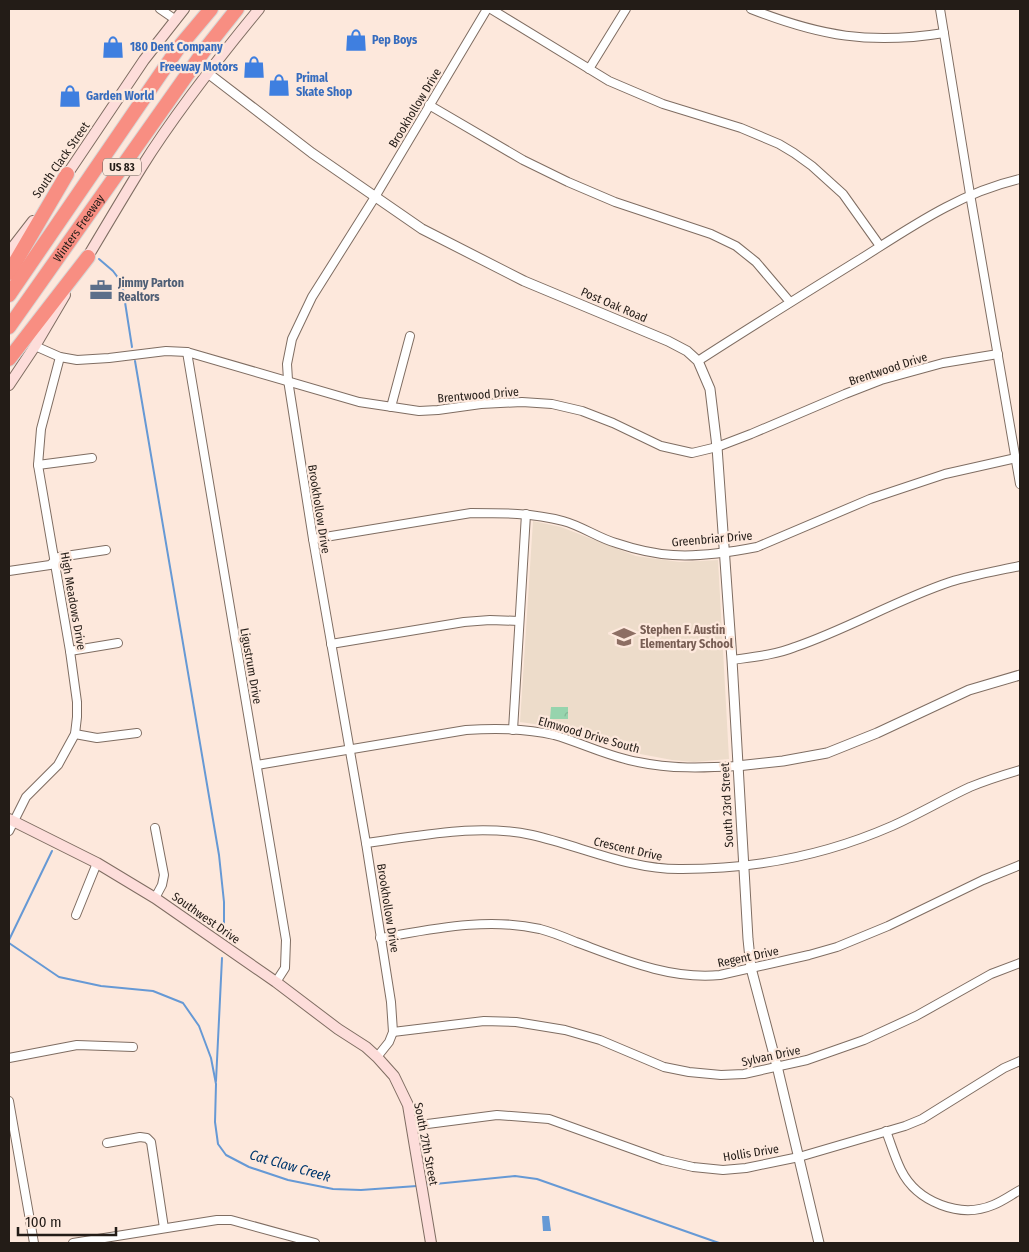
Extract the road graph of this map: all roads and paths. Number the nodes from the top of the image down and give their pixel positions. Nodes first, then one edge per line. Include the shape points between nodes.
1 (184, 9) edge
2 (211, 9) edge
3 (237, 9) edge
4 (259, 9) edge
5 (489, 9) edge
6 (626, 9) edge
7 (751, 9) edge
8 (940, 9) edge
9 (165, 10) edge
10 (176, 20) junction
11 (944, 33) junction
12 (589, 70) junction
13 (209, 74) junction
14 (429, 105) junction
15 (67, 174) junction
16 (1020, 178) edge
17 (970, 194) junction
18 (374, 197) junction
19 (880, 246) junction
20 (9, 252) edge
21 (88, 257) junction
22 (9, 273) edge
23 (9, 295) edge
24 (790, 302) junction
25 (9, 327) edge
26 (410, 336) dead end
27 (35, 346) junction
28 (187, 352) junction
29 (998, 354) junction
30 (60, 357) junction
31 (9, 359) edge
32 (698, 361) junction
33 (288, 380) junction
34 (9, 385) edge
35 (391, 406) junction
36 (717, 447) junction
37 (92, 458) dead end
38 (1016, 458) junction
39 (38, 465) junction
40 (1020, 484) edge
41 (526, 514) junction
42 (313, 539) junction
43 (106, 550) dead end
44 (724, 552) junction
45 (54, 561) junction
46 (1020, 566) edge
47 (9, 571) edge
48 (519, 621) junction
49 (118, 643) dead end
50 (331, 644) junction
51 (70, 651) junction
52 (732, 660) junction
53 (1020, 675) edge
54 (513, 730) junction
55 (138, 732) dead end
56 (75, 734) junction
57 (348, 750) junction
58 (257, 766) junction
59 (737, 766) junction
60 (1020, 770) edge
61 (10, 824) edge
62 (155, 828) dead end
63 (366, 843) junction
64 (97, 863) junction
65 (743, 865) junction
66 (1020, 865) edge
67 (155, 898) junction
68 (76, 916) dead end
69 (380, 938) junction
70 (1020, 963) edge
71 (752, 968) junction
72 (276, 982) junction
73 (393, 1032) junction
74 (133, 1047) dead end
75 (377, 1057) junction
76 (9, 1058) edge
77 (1020, 1061) edge
78 (778, 1066) junction
79 (9, 1101) edge
80 (412, 1126) junction
81 (886, 1131) junction
82 (107, 1143) dead end
83 (18, 1156) junction
84 (799, 1157) junction
85 (9, 1158) edge
86 (1020, 1190) edge
87 (164, 1228) junction
88 (125, 1234) junction
89 (285, 1240) edge
90 (34, 1243) edge
91 (73, 1243) edge
92 (126, 1243) edge
93 (316, 1243) edge
94 (431, 1243) edge
95 (819, 1243) edge

1 - 10 main road, South Clack Street
2 - 23 highway, Winters Freeway / US 83 via 179,47
3 - 25 highway, Winters Freeway / US 83
4 - 13 main road
5 - 12 street
5 - 14 street, Brookhollow Drive
6 - 12 street
7 - 11 street via 812,30 845,36 882,39
8 - 11 street
9 - 10 street
10 - 15 main road, South Clack Street via 157,42
11 - 17 street
12 - 19 street via 635,93 741,128 794,153 843,194
13 - 18 street, Post Oak Road
13 - 21 main road via 142,167
14 - 18 street, Brookhollow Drive
14 - 24 street via 523,160 568,182 736,246 756,262
15 - 20 main road, South Clack Street
15 - 22 highway
16 - 17 street
17 - 19 street
17 - 29 street
18 - 32 street, Post Oak Road via 463,251 524,281 668,341
18 - 33 street, Brookhollow Drive via 312,297 292,338 287,364
19 - 24 street
21 - 27 main road
21 - 31 highway
24 - 32 street
26 - 35 street
27 - 30 street, Brentwood Drive
27 - 34 main road
28 - 30 street, Brentwood Drive via 166,351 91,360
28 - 33 street, Brentwood Drive
28 - 58 street, Ligustrum Drive
29 - 36 street, Brentwood Drive via 943,363 881,380
29 - 38 street
30 - 39 street, High Meadows Drive via 41,429
32 - 36 street, South 23rd Street via 710,389
33 - 35 street, Brentwood Drive via 359,402
33 - 42 street, Brookhollow Drive
35 - 36 street, Brentwood Drive via 419,411 481,404 552,404 582,411 661,446 680,451 692,453
36 - 44 street, South 23rd Street
37 - 39 street
38 - 40 street
38 - 44 street, Greenbriar Drive via 945,474 870,499 757,547
39 - 45 street, High Meadows Drive
41 - 42 street, Greenbriar Drive via 471,513
41 - 44 street, Greenbriar Drive via 563,521 614,543 645,551 673,555
41 - 48 street
42 - 50 street, Brookhollow Drive
43 - 45 street via 59,557
44 - 52 street, South 23rd Street
45 - 47 street via 50,565
45 - 51 street, High Meadows Drive
46 - 52 street via 950,582 778,653
48 - 50 street via 464,622
48 - 54 street
49 - 51 street
50 - 57 street, Brookhollow Drive
51 - 56 street, High Meadows Drive via 78,702
52 - 59 street, South 23rd Street
53 - 59 street, Elmwood Drive South via 969,690 826,753
54 - 57 street, Elmwood Drive South via 466,730
54 - 59 street, Elmwood Drive South via 536,731 637,762 681,768
55 - 56 street via 97,738
56 - 61 street, High Meadows Drive via 58,765 26,797
57 - 58 street, Elmwood Drive South
57 - 63 street, Brookhollow Drive
58 - 72 street, Ligustrum Drive via 286,940 285,968
59 - 65 street, South 23rd Street
60 - 65 street, Crescent Drive via 968,788 890,826 846,843 790,859
61 - 64 main road, Southwest Drive
62 - 67 street via 164,875
63 - 65 street, Crescent Drive via 468,830 507,831 658,869
63 - 69 street, Brookhollow Drive
64 - 67 main road, Southwest Drive
64 - 68 street
65 - 71 street, South 23rd Street
66 - 71 street, Regent Drive via 837,947
67 - 72 main road, Southwest Drive
69 - 71 street, Regent Drive via 457,926 513,924 542,929 642,966 674,973 710,976
69 - 73 street, Brookhollow Drive
70 - 78 street, Sylvan Drive via 991,974 916,1016 864,1040 807,1060
71 - 78 street, South 23rd Street
72 - 75 main road, Southwest Drive
73 - 75 street
73 - 78 street, Sylvan Drive via 484,1021 516,1022 565,1030 664,1067 689,1072 744,1074
74 - 76 street via 78,1045
75 - 80 main road, South 27th Street via 394,1076 408,1105
77 - 81 street, Hollis Drive via 922,1119
78 - 84 street, South 23rd Street
79 - 83 street
80 - 84 street, Hollis Drive via 497,1115 549,1120 663,1160 723,1170
80 - 94 main road, South 27th Street
81 - 84 street, Hollis Drive
81 - 86 street via 902,1172 926,1198 940,1205 981,1209
82 - 87 street via 140,1137 151,1142
83 - 85 street
83 - 90 street
84 - 95 street, South 23rd Street
87 - 88 street
87 - 89 street via 231,1220
88 - 91 street
88 - 92 street
89 - 93 street

